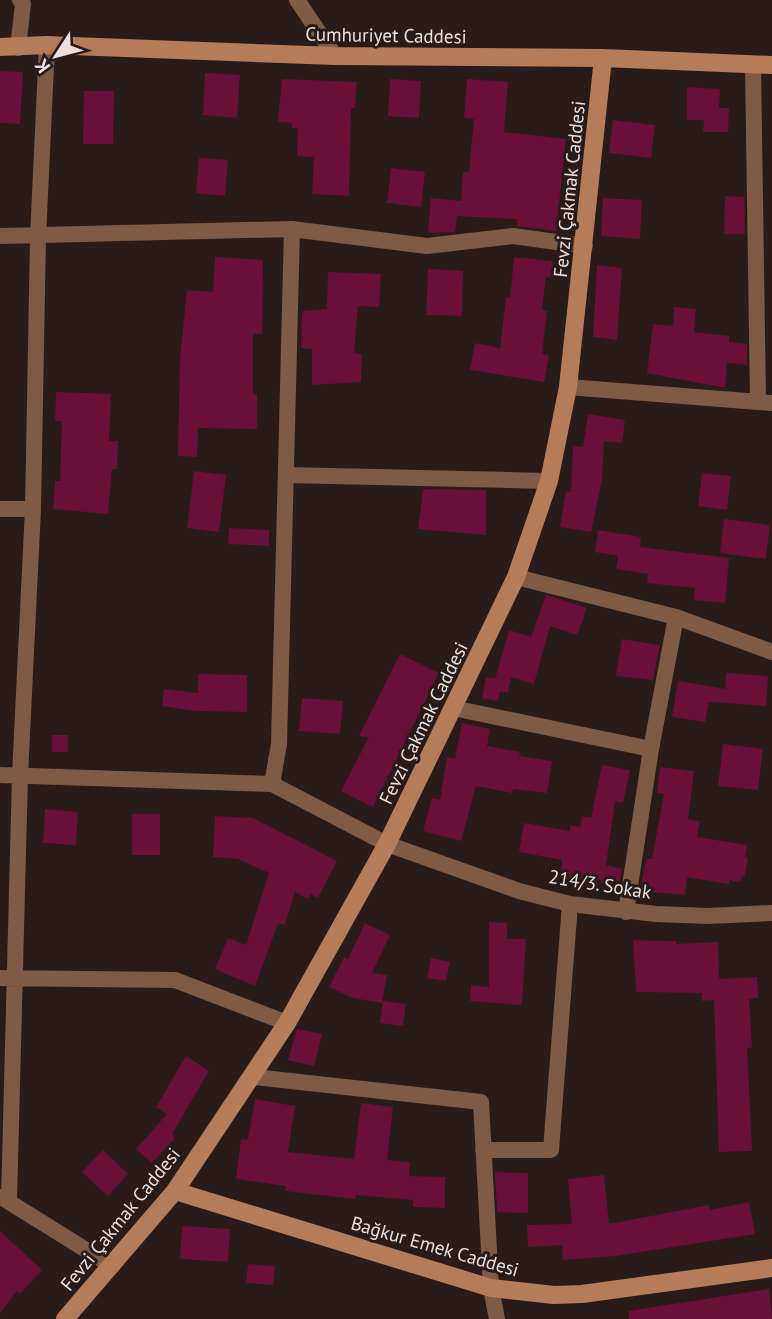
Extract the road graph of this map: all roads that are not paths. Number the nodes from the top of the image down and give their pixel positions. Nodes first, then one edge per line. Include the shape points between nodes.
1 (20, 0) edge
2 (297, 0) edge
3 (47, 46) junction
4 (9, 47) edge
5 (335, 56) junction
6 (603, 58) junction
7 (753, 65) junction
8 (772, 65) edge
9 (292, 229) junction
10 (0, 236) edge
11 (37, 237) junction
12 (585, 246) junction
13 (568, 387) junction
14 (765, 402) edge
15 (286, 475) junction
16 (548, 481) junction
17 (0, 509) edge
18 (33, 509) junction
19 (516, 577) junction
20 (676, 617) junction
21 (772, 652) edge
22 (453, 708) junction
23 (651, 749) junction
24 (0, 775) edge
25 (20, 775) junction
26 (272, 784) junction
27 (387, 844) junction
28 (570, 904) junction
29 (626, 912) junction
30 (772, 913) edge
31 (8, 978) edge
32 (287, 1023) junction
33 (254, 1077) junction
34 (483, 1150) junction
35 (175, 1191) junction
36 (4, 1198) edge
37 (112, 1266) junction
38 (772, 1268) edge
39 (491, 1287) junction
40 (65, 1319) edge
41 (497, 1319) edge

1 - 4 street via 23,4
2 - 5 street
3 - 4 main road, Cumhuriyet Caddesi
3 - 5 main road, Cumhuriyet Caddesi
3 - 11 street
5 - 6 main road, Cumhuriyet Caddesi
6 - 7 main road, Cumhuriyet Caddesi
6 - 12 main road, Fevzi Çakmak Caddesi
7 - 8 main road, Cumhuriyet Caddesi
7 - 14 street
9 - 11 street
9 - 12 street via 427,246 513,236
9 - 15 street
10 - 11 street
11 - 18 street
12 - 13 main road, Fevzi Çakmak Caddesi
13 - 14 street
13 - 16 main road, Fevzi Çakmak Caddesi
15 - 16 street
15 - 26 street via 279,744
16 - 19 main road, Fevzi Çakmak Caddesi
17 - 18 street
18 - 25 street
19 - 20 street
19 - 22 main road, Fevzi Çakmak Caddesi
20 - 21 street
20 - 23 street
22 - 23 street
22 - 27 main road, Fevzi Çakmak Caddesi
23 - 29 street
24 - 25 street
25 - 26 street
25 - 31 street
26 - 27 street, 214/3. Sokak
27 - 28 street, 214/3. Sokak via 519,891
27 - 32 main road, Fevzi Çakmak Caddesi
28 - 29 street, 214/3. Sokak
28 - 34 street via 551,1150
29 - 30 street, 214/3. Sokak
31 - 32 street via 175,980
31 - 36 street
32 - 33 main road, Fevzi Çakmak Caddesi
33 - 34 street via 481,1102
33 - 35 main road, Fevzi Çakmak Caddesi
34 - 39 street
35 - 37 main road, Fevzi Çakmak Caddesi
35 - 39 main road, Bağkur Emek Caddesi
36 - 37 street
37 - 40 main road, Fevzi Çakmak Caddesi
38 - 39 main road, Bağkur Emek Caddesi via 582,1294
39 - 41 street

